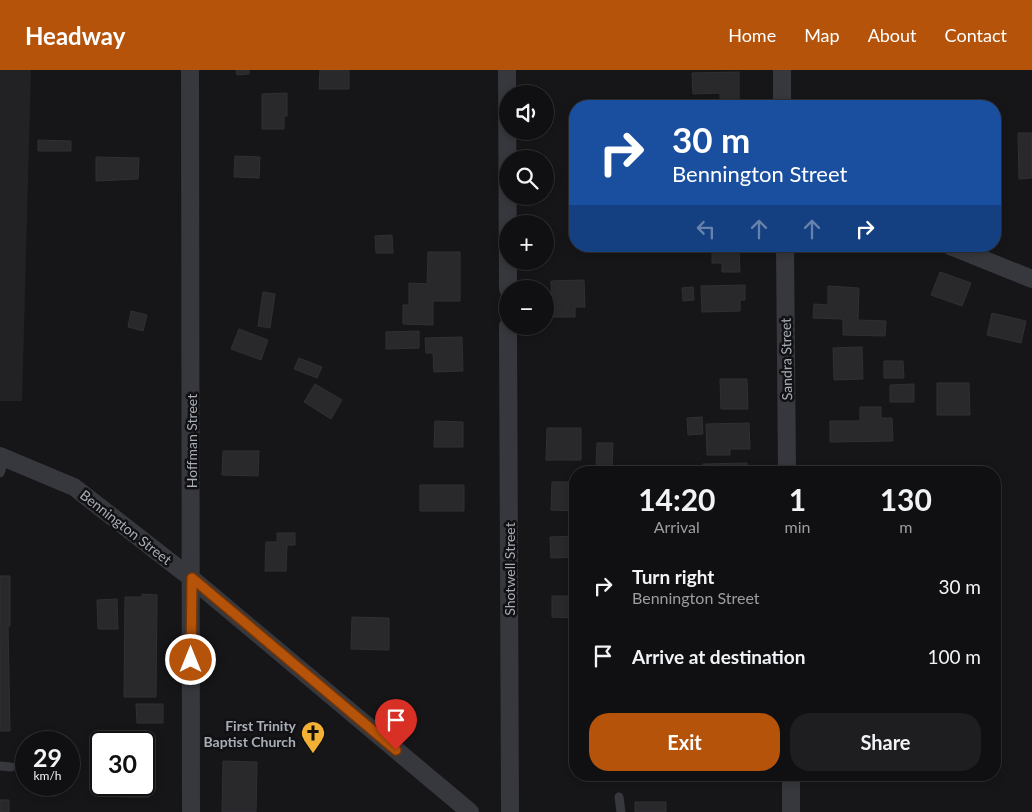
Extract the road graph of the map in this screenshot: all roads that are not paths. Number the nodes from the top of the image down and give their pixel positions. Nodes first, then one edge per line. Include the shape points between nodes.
1 (190, 70) edge
2 (507, 70) edge
3 (782, 70) edge
4 (782, 100) edge
5 (784, 252) edge
6 (965, 252) edge
7 (1032, 278) edge
8 (508, 280) edge
9 (508, 335) edge
10 (2, 462) edge
11 (787, 466) edge
12 (192, 578) junction
13 (0, 766) edge
14 (11, 767) dead end
15 (791, 781) edge
16 (620, 797) dead end
17 (191, 812) edge
18 (470, 812) edge
19 (510, 812) edge
20 (621, 812) edge
21 (791, 812) edge

1 - 12 street, Hoffman Street
2 - 8 street
3 - 4 street
5 - 11 street, Sandra Street
6 - 7 street
9 - 19 street, Shotwell Street
10 - 12 street, Bennington Street via 74,486
12 - 17 street, Hoffman Street
12 - 18 street, Bennington Street
13 - 14 lane
15 - 21 street
16 - 20 lane

